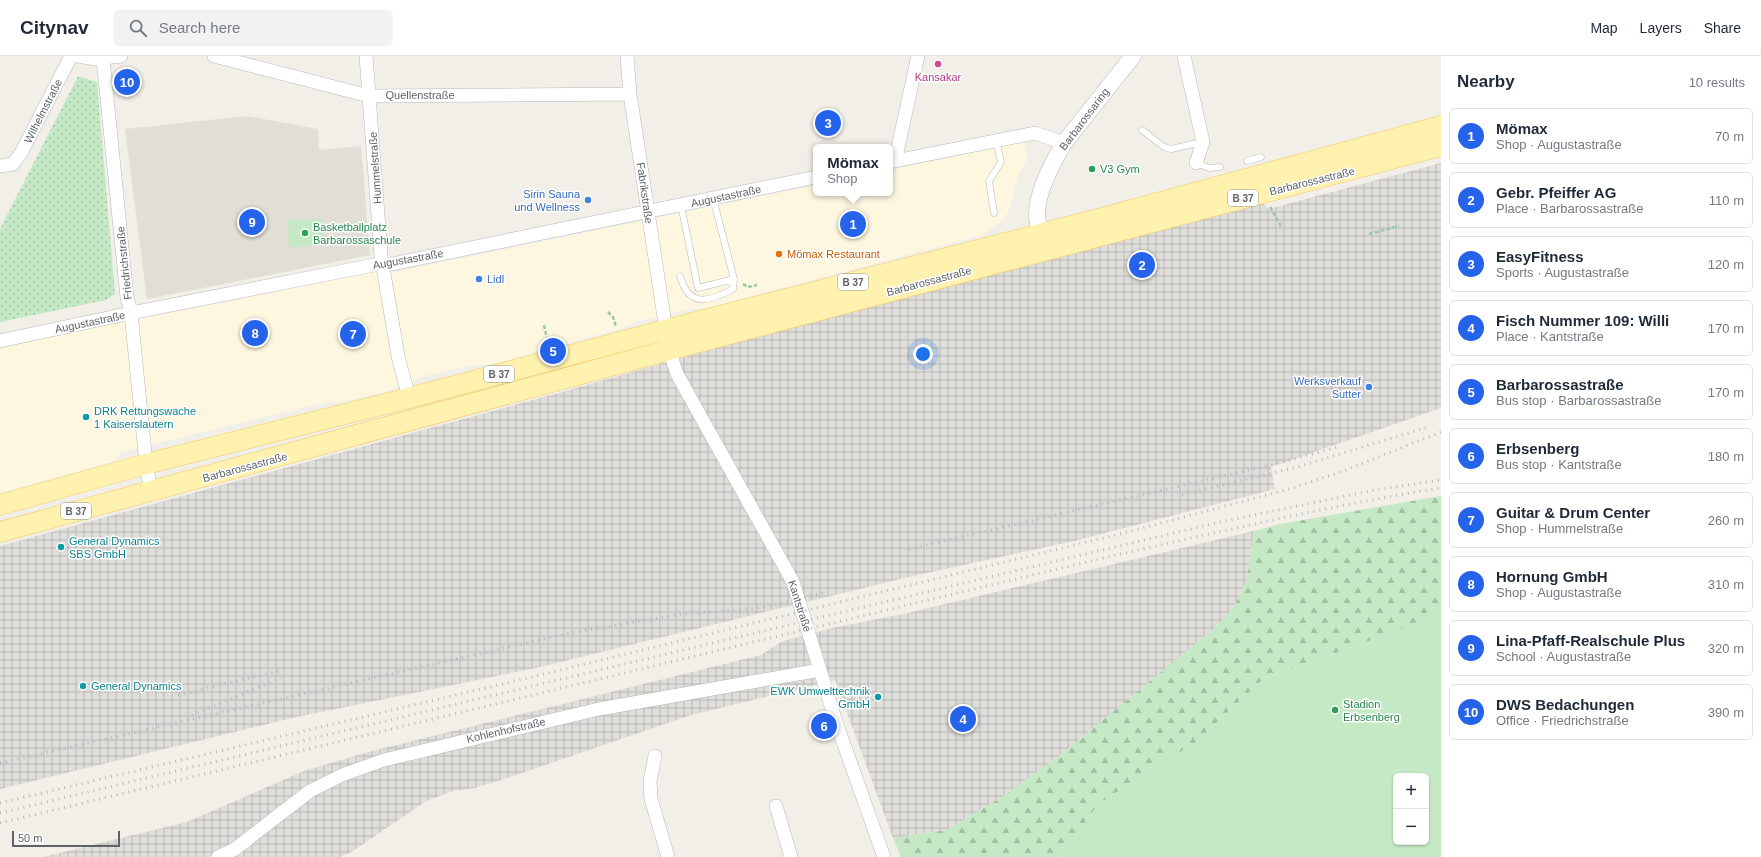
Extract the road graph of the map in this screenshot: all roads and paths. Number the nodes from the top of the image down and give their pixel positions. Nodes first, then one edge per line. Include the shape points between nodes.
1 (71, 56) edge
2 (78, 56) edge
3 (121, 56) edge
4 (214, 56) edge
5 (366, 56) edge
6 (627, 56) edge
7 (918, 56) edge
8 (1133, 56) edge
9 (1184, 56) edge
10 (103, 59) junction
11 (630, 94) junction
12 (369, 96) junction
13 (1441, 126) edge
14 (1142, 130) dead end
15 (996, 140) junction
16 (1203, 142) junction
17 (1064, 143) junction
18 (1441, 146) edge
19 (1261, 157) dead end
20 (893, 161) edge
21 (1246, 161) dead end
22 (1196, 163) joint
23 (6, 165) edge
24 (1220, 167) dead end
25 (813, 178) edge
26 (713, 198) junction
27 (681, 205) junction
28 (1268, 205) dead end
29 (647, 211) junction
30 (994, 212) dead end
31 (1281, 226) dead end
32 (1399, 226) dead end
33 (1369, 234) dead end
34 (1043, 242) junction
35 (383, 265) junction
36 (680, 276) dead end
37 (734, 279) junction
38 (608, 312) dead end
39 (131, 313) junction
40 (615, 324) dead end
41 (544, 325) dead end
42 (665, 330) junction
43 (0, 341) edge
44 (548, 343) dead end
45 (669, 350) junction
46 (409, 398) junction
47 (146, 464) junction
48 (151, 491) junction
49 (0, 505) edge
50 (0, 532) edge
51 (820, 670) junction
52 (655, 756) dead end
53 (776, 806) dead end
54 (882, 856) edge
55 (218, 857) edge
56 (668, 857) edge
57 (791, 857) edge

1 - 23 street, Wilhelmstraße via 21,153
2 - 10 street
3 - 10 street
4 - 12 street, Quellenstraße
5 - 12 street, Hummelstraße
6 - 11 street, Fabrikstraße
7 - 20 street
8 - 17 street, Barbarossaring
9 - 16 street
10 - 39 street, Friedrichstraße via 127,296
11 - 12 street, Quellenstraße
11 - 29 street, Fabrikstraße
12 - 35 street, Hummelstraße
13 - 34 main road, Barbarossastraße / B 37
14 - 16 lane via 1172,149
15 - 17 street via 1036,133
15 - 20 street
15 - 30 lane via 1001,162 989,181
16 - 22 street
17 - 34 street, Barbarossaring via 1039,199 1037,216
18 - 34 main road, Barbarossastraße / B 37
19 - 21 lane
22 - 24 lane via 1209,168
25 - 26 street, Augustastraße
26 - 27 street, Augustastraße
26 - 37 lane
27 - 29 street, Augustastraße
27 - 37 lane via 698,288
28 - 31 path
29 - 35 street, Augustastraße
29 - 42 street, Fabrikstraße
32 - 33 path
34 - 42 main road, Barbarossastraße / B 37
34 - 45 main road, Barbarossastraße / B 37
35 - 39 street, Augustastraße
35 - 46 street, Hummelstraße via 398,356
36 - 37 lane via 687,293 700,300 733,289
38 - 40 path
39 - 43 street, Augustastraße
39 - 47 street, Friedrichstraße
41 - 44 path
42 - 45 street, Fabrikstraße
42 - 46 main road, Barbarossastraße / B 37
45 - 48 main road, Barbarossastraße / B 37
45 - 51 street, Kantstraße via 677,374 793,582
46 - 47 main road, Barbarossastraße / B 37
47 - 48 street, Friedrichstraße
47 - 49 main road, Barbarossastraße / B 37
48 - 50 main road, Barbarossastraße / B 37
51 - 54 street, Kantstraße
51 - 55 street, Kohlenhofstraße via 598,709 384,760 342,775 310,791 235,849
52 - 56 street via 650,780 651,799
53 - 57 street

